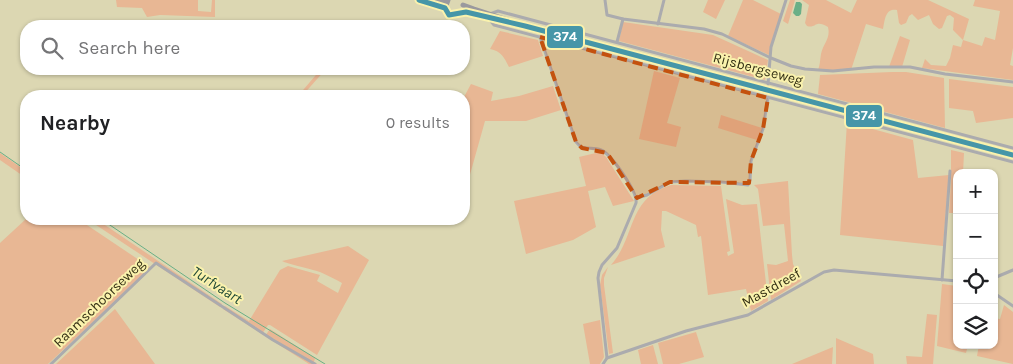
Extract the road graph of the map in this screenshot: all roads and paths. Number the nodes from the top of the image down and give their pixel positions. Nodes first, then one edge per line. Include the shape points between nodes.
1 (419, 0) edge
2 (436, 0) edge
3 (605, 0) edge
4 (664, 0) edge
5 (786, 0) edge
6 (448, 1) edge
7 (462, 2) edge
8 (445, 8) junction
9 (461, 12) junction
10 (490, 16) junction
11 (623, 19) junction
12 (658, 24) junction
13 (540, 37) junction
14 (617, 42) junction
15 (771, 58) junction
16 (1013, 82) edge
17 (768, 84) junction
18 (768, 98) junction
19 (1013, 148) edge
20 (1013, 155) edge
21 (1013, 162) edge
22 (950, 170) dead end
23 (637, 198) junction
24 (1013, 270) edge
25 (998, 276) edge
26 (942, 280) junction
27 (953, 281) edge
28 (998, 296) edge
29 (1013, 306) edge
30 (607, 358) junction
31 (51, 364) edge
32 (315, 364) edge
33 (603, 364) edge

1 - 8 main road
2 - 6 main road
3 - 11 street via 607,15
4 - 12 street
5 - 15 street via 771,47
6 - 8 main road
7 - 9 main road
7 - 10 main road, Rijsbergseweg
8 - 9 main road, Rijsbergseweg via 456,16
9 - 10 main road, Rijsbergseweg
10 - 13 street, Rijsbergseweg via 494,25
10 - 14 street, Rijsbergseweg via 498,11
10 - 20 main road, Rijsbergseweg
11 - 12 street
11 - 14 street
12 - 15 street via 722,34
13 - 18 street, Rijsbergseweg
13 - 23 street via 576,142 582,148 597,148 607,153
14 - 17 street, Rijsbergseweg
15 - 16 street via 791,66 819,70 910,67
15 - 17 street
17 - 19 street, Rijsbergseweg
18 - 21 street, Rijsbergseweg
18 - 23 street via 763,129 751,157 748,185 670,182
22 - 26 street
23 - 30 street via 617,248 599,272
24 - 25 street
26 - 27 street, Mastdreef
26 - 30 street, Mastdreef via 834,270 824,272 748,315 686,330
28 - 29 street
30 - 33 street
31 - 32 street, Raamschoorseweg via 156,263

